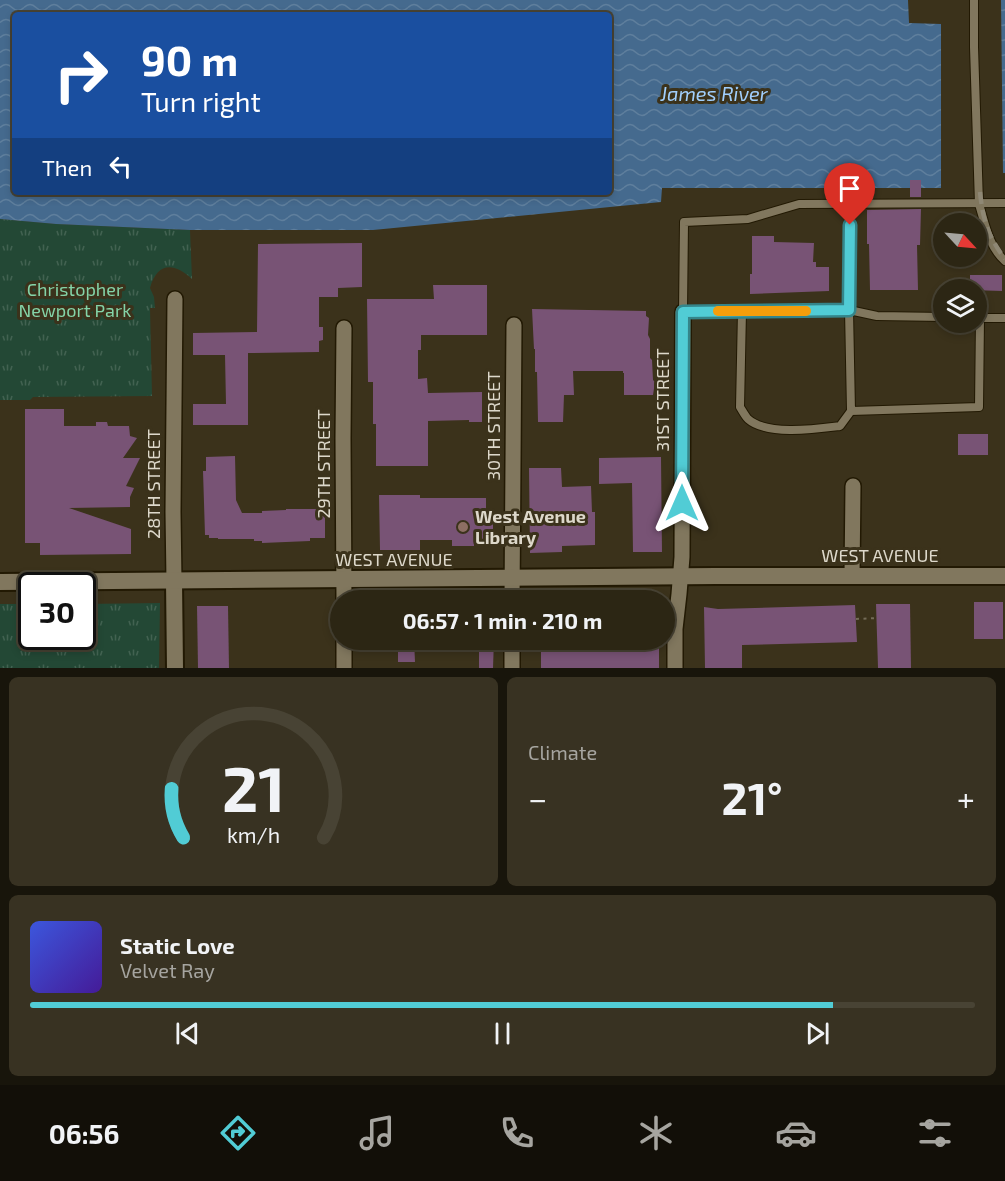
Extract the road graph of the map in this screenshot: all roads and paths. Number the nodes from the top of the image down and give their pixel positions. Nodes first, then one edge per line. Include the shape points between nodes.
1 (974, 0) edge
2 (850, 203) junction
3 (1005, 203) edge
4 (980, 204) junction
5 (1005, 261) edge
6 (175, 299) dead end
7 (849, 310) junction
8 (742, 311) junction
9 (683, 312) junction
10 (933, 317) edge
11 (987, 318) edge
12 (1005, 318) edge
13 (514, 325) dead end
14 (344, 328) dead end
15 (979, 333) edge
16 (851, 411) junction
17 (852, 486) dead end
18 (852, 576) junction
19 (1005, 576) edge
20 (681, 577) junction
21 (512, 578) junction
22 (344, 580) junction
23 (174, 581) junction
24 (0, 582) edge
25 (344, 590) edge
26 (512, 590) edge
27 (877, 618) dead end
28 (856, 619) dead end
29 (344, 650) edge
30 (512, 650) edge
31 (176, 668) edge
32 (344, 668) edge
33 (512, 668) edge
34 (675, 668) edge

1 - 4 lane
2 - 4 lane
2 - 7 lane
2 - 9 lane via 799,204 748,219 684,222
3 - 4 lane
4 - 5 lane via 997,254
6 - 23 street, 28TH STREET
7 - 8 lane
7 - 10 lane via 877,316
7 - 16 lane
8 - 9 lane
8 - 16 lane via 740,407 748,418 764,428 804,430 840,426
9 - 20 street, 31ST STREET
11 - 12 lane
13 - 21 street, 30TH STREET
14 - 22 street, 29TH STREET
15 - 16 lane via 979,407
17 - 18 street
18 - 19 street, WEST AVENUE
18 - 20 street, WEST AVENUE
20 - 21 street, WEST AVENUE
20 - 34 street, 31ST STREET
21 - 22 street, WEST AVENUE
21 - 26 street, 30TH STREET
22 - 23 street, WEST AVENUE
22 - 25 street, 29TH STREET
23 - 24 street, WEST AVENUE
23 - 31 street, 28TH STREET
27 - 28 path
29 - 32 street
30 - 33 street

